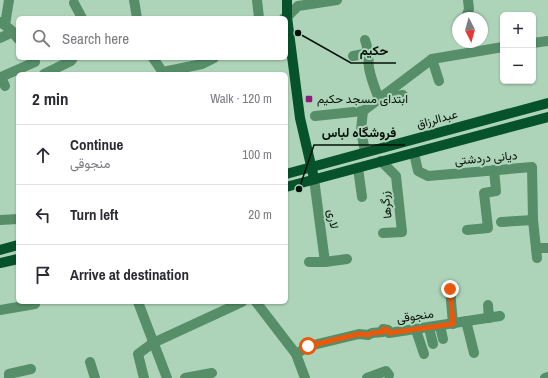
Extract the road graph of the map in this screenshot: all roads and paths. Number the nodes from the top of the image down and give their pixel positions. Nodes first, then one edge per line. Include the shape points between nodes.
1 (9, 0) edge
2 (134, 0) edge
3 (257, 0) edge
4 (287, 0) edge
5 (290, 0) edge
6 (337, 0) edge
7 (468, 0) edge
8 (312, 2) edge
9 (74, 3) dead end
10 (468, 12) edge
11 (81, 16) edge
12 (137, 16) edge
13 (259, 16) edge
14 (285, 16) edge
15 (287, 16) edge
16 (2, 23) edge
17 (16, 36) edge
18 (0, 38) edge
19 (288, 38) edge
20 (366, 40) dead end
21 (548, 41) edge
22 (536, 43) edge
23 (488, 47) edge
24 (500, 47) edge
25 (469, 48) edge
26 (370, 53) junction
27 (353, 56) dead end
28 (432, 59) junction
29 (34, 60) edge
30 (69, 60) edge
31 (154, 60) edge
32 (210, 60) edge
33 (43, 72) edge
34 (48, 72) edge
35 (163, 72) edge
36 (168, 72) edge
37 (439, 81) dead end
38 (5, 86) dead end
39 (402, 95) dead end
40 (379, 99) junction
41 (548, 103) edge
42 (363, 111) junction
43 (315, 116) dead end
44 (548, 117) edge
45 (365, 152) junction
46 (414, 153) junction
47 (381, 161) junction
48 (313, 167) junction
49 (358, 168) junction
50 (494, 170) junction
51 (288, 173) edge
52 (316, 179) junction
53 (288, 186) edge
54 (362, 197) dead end
55 (16, 219) edge
56 (0, 220) edge
57 (533, 220) junction
58 (501, 222) dead end
59 (467, 230) dead end
60 (383, 233) dead end
61 (16, 246) edge
62 (548, 248) edge
63 (0, 250) edge
64 (16, 259) edge
65 (347, 259) dead end
66 (309, 262) dead end
67 (325, 262) junction
68 (0, 263) edge
69 (450, 289) dead end
70 (35, 304) dead end
71 (139, 304) edge
72 (238, 304) edge
73 (258, 304) edge
74 (488, 305) dead end
75 (0, 310) edge
76 (500, 316) dead end
77 (489, 318) junction
78 (466, 321) junction
79 (453, 324) junction
80 (440, 326) junction
81 (429, 328) junction
82 (416, 330) junction
83 (443, 339) dead end
84 (154, 343) junction
85 (433, 344) dead end
86 (474, 353) dead end
87 (296, 354) junction
88 (424, 354) dead end
89 (90, 362) dead end
90 (31, 369) dead end
91 (212, 373) dead end
92 (389, 375) dead end
93 (10, 378) edge
94 (95, 378) edge
95 (144, 378) edge
96 (167, 378) edge
97 (185, 378) edge
98 (305, 378) edge
99 (367, 378) edge

1 - 16 street
2 - 12 street
3 - 13 street
4 - 14 main road
5 - 48 street via 304,117
6 - 8 street
7 - 10 street
8 - 15 street via 298,6
9 - 11 street
16 - 17 street
17 - 18 street
19 - 48 main road via 300,118
20 - 26 street
21 - 22 street
23 - 24 street
25 - 28 street
26 - 27 street
26 - 40 street via 372,83
28 - 37 street
28 - 40 street
29 - 33 street
29 - 38 street via 1,77
30 - 34 street
31 - 35 street
32 - 36 street
39 - 40 street
40 - 42 street
41 - 45 main road, عبدالرزاق
42 - 43 street
42 - 45 street via 361,130
44 - 46 main road
45 - 48 main road, عبدالرزاق
46 - 47 main road
46 - 50 street, دیانی دردشتی via 418,171 428,176 472,169
47 - 49 main road
47 - 60 street, زرگرها via 396,176 402,232
48 - 51 main road, عبدالرزاق
48 - 52 main road
49 - 52 main road
49 - 54 street
50 - 57 street, دیانی دردشتی via 532,166
50 - 59 street via 496,191 484,193 488,228
52 - 53 main road
52 - 67 street, لاری
55 - 56 street
57 - 58 street
57 - 62 street, دیانی دردشتی via 537,253
61 - 63 main road
64 - 68 main road
65 - 67 street
66 - 67 street
69 - 79 street
70 - 75 street
71 - 84 street
72 - 84 street
73 - 87 street
74 - 77 street
76 - 77 street, منجوقی
77 - 78 street, منجوقی
78 - 79 street, منجوقی
78 - 86 street
79 - 80 street, منجوقی
80 - 81 street, منجوقی
80 - 83 street
81 - 82 street, منجوقی
81 - 85 street
82 - 87 street, منجوقی via 389,333 383,329 383,332 359,334 308,346
82 - 88 street
84 - 95 street via 138,354
84 - 96 street
87 - 98 street
89 - 94 street
90 - 93 street via 9,374
91 - 97 street
92 - 99 street via 386,371

